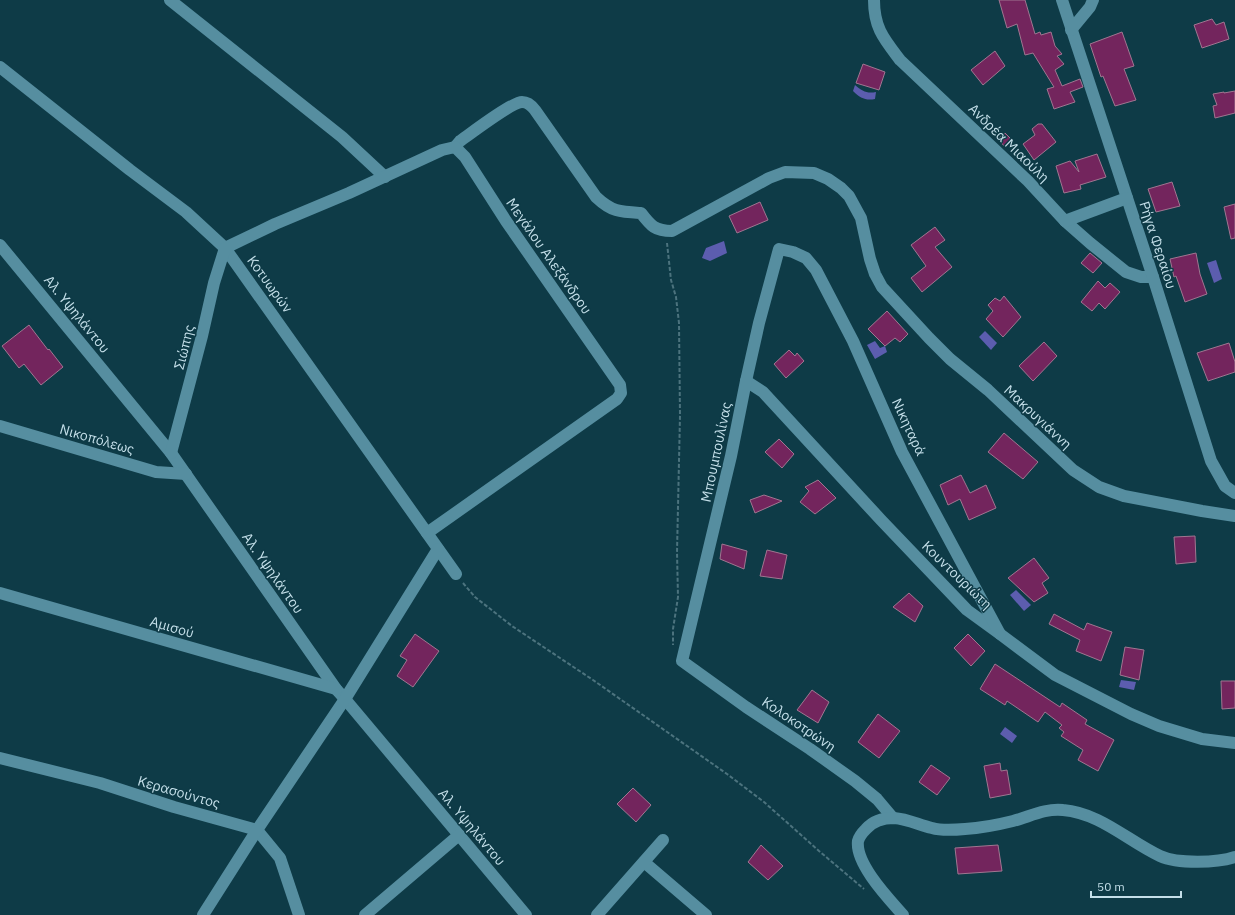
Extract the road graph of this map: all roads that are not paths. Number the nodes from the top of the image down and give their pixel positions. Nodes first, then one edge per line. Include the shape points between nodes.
1 (170, 0) edge
2 (874, 0) edge
3 (1062, 0) edge
4 (1093, 0) edge
5 (1071, 30) junction
6 (0, 67) edge
7 (455, 147) junction
8 (385, 177) junction
9 (1128, 198) junction
10 (1065, 220) junction
11 (0, 245) edge
12 (225, 248) junction
13 (779, 249) joint
14 (1153, 278) junction
15 (746, 381) junction
16 (0, 426) edge
17 (171, 453) junction
18 (186, 474) junction
19 (1235, 493) edge
20 (1235, 516) edge
21 (427, 533) junction
22 (438, 549) junction
23 (456, 574) road end
24 (0, 594) edge
25 (1000, 634) junction
26 (682, 661) joint
27 (336, 689) junction
28 (345, 698) junction
29 (1235, 743) edge
30 (0, 758) edge
31 (893, 818) junction
32 (258, 830) junction
33 (459, 835) junction
34 (663, 840) dead end
35 (1235, 857) edge
36 (644, 862) junction
37 (203, 915) edge
38 (299, 915) edge
39 (365, 915) edge
40 (526, 915) edge
41 (597, 915) edge
42 (706, 915) edge
43 (903, 915) edge

1 - 8 street via 342,137
2 - 10 street, Ανδρέα Μιαούλη via 876,23 900,60 1028,181
3 - 5 street, Ρήγα Φεραίου
4 - 5 street
5 - 9 street, Ρήγα Φεραίου
6 - 12 street, Κοτυωρών via 186,212
7 - 8 street via 442,150
7 - 20 street, Μακρυγιάννη via 514,104 525,102 535,110 596,197 607,207 618,211 641,213 651,225 662,231 672,231 769,178 785,172 814,173 828,178 849,196 861,218 870,259 882,287 950,359 988,390 1073,470 1099,487 1124,496
7 - 21 street, Μεγάλου Αλεξάνδρου via 465,157 506,221 620,385 621,393 617,399
8 - 12 street
9 - 10 street
9 - 14 street, Ρήγα Φεραίου
10 - 14 street, Ανδρέα Μιαούλη via 1126,272
11 - 17 street, Αλ. Υψηλάντου
12 - 17 street, Σιώπης
12 - 21 street, Κοτυωρών
13 - 15 street, Μπουμπουλίνας
13 - 25 street, Νικηταρά via 806,258 816,270 853,341 902,452
14 - 19 street, Ρήγα Φεραίου via 1210,461 1225,486
15 - 25 street, Κουντουριώτη via 762,392 967,610
15 - 26 street, Μπουμπουλίνας via 732,456
16 - 18 street, Νικοπόλεως via 156,472
17 - 18 street, Αλ. Υψηλάντου
18 - 27 street, Αλ. Υψηλάντου
21 - 22 street, Κοτυωρών
22 - 23 street, Κοτυωρών
22 - 28 street
24 - 27 street, Αμισού
25 - 29 street, Κουντουριώτη via 1055,675 1131,714 1159,726 1202,739
26 - 31 street, Κολοκοτρώνη via 855,781 877,799
27 - 28 street, Αλ. Υψηλάντου
28 - 32 street
28 - 33 street, Αλ. Υψηλάντου
30 - 32 street, Κερασούντος via 100,783
31 - 35 street via 950,830 989,827 1047,811 1062,810 1101,822 1162,857 1204,862
31 - 43 street via 868,826 858,840 859,851 872,877
32 - 37 street
32 - 38 street via 280,858
33 - 39 street
33 - 40 street, Αλ. Υψηλάντου
34 - 36 street
36 - 41 street
36 - 42 street

